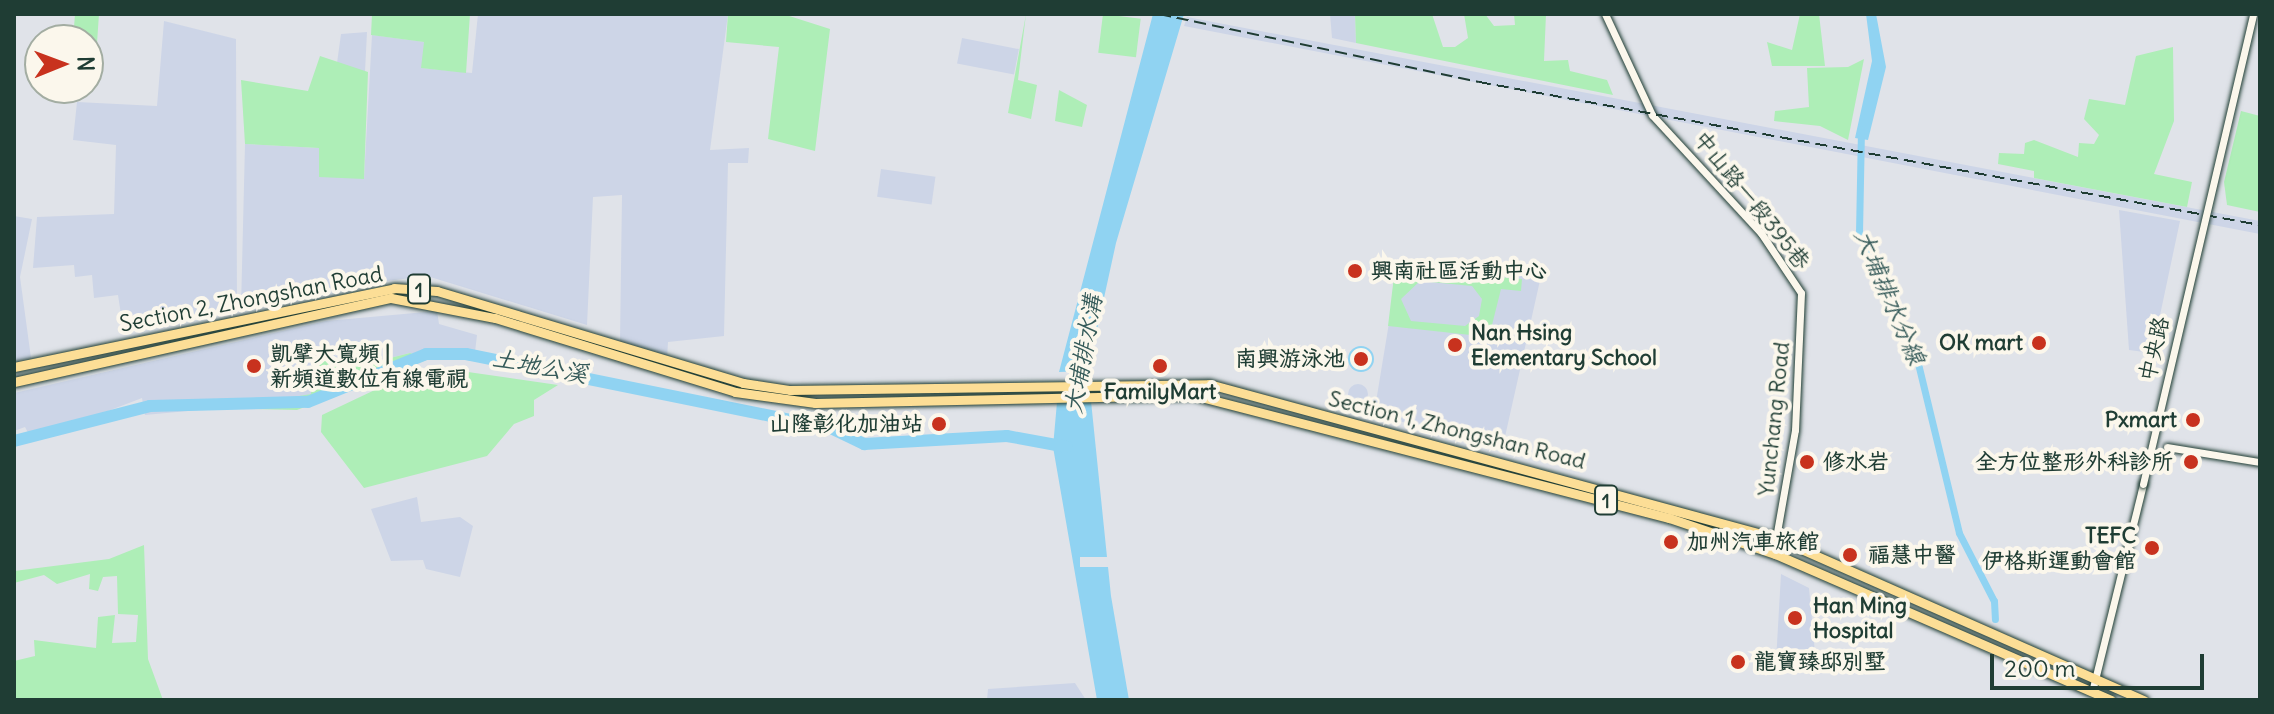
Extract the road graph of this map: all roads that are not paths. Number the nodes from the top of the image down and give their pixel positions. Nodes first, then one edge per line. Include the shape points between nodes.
1 (1605, 14) edge
2 (2253, 14) edge
3 (1804, 303) joint
4 (187, 330) junction
5 (175, 346) junction
6 (14, 367) edge
7 (14, 382) edge
8 (819, 392) joint
9 (815, 403) joint
10 (2167, 447) dead end
11 (2260, 462) edge
12 (1776, 538) junction
13 (2096, 681) junction
14 (2092, 692) junction
15 (2111, 700) edge
16 (2144, 700) edge

1 - 3 street, 中山路一段395巷 via 1652,115 1761,233
2 - 13 street, 中央路, bridge
3 - 12 street, Yunchang Road
4 - 5 main road
4 - 6 main road, Section 2, Zhongshan Road / 1
4 - 8 main road, Section 2, Zhongshan Road / 1 via 379,289 437,291 743,383
5 - 7 main road, Section 2, Zhongshan Road / 1
5 - 9 main road, Section 2, Zhongshan Road / 1 via 410,298 735,392
8 - 12 main road, Section 1, Zhongshan Road / 1 via 1096,381 1209,384
9 - 14 main road, Section 1, Zhongshan Road / 1 via 1054,393 1238,403 1669,518 1775,554
10 - 11 street
12 - 13 main road, Section 1, Zhongshan Road / 1
13 - 14 street, 中央路
13 - 16 main road, Section 1, Zhongshan Road / 1
14 - 15 main road, Section 1, Zhongshan Road / 1

